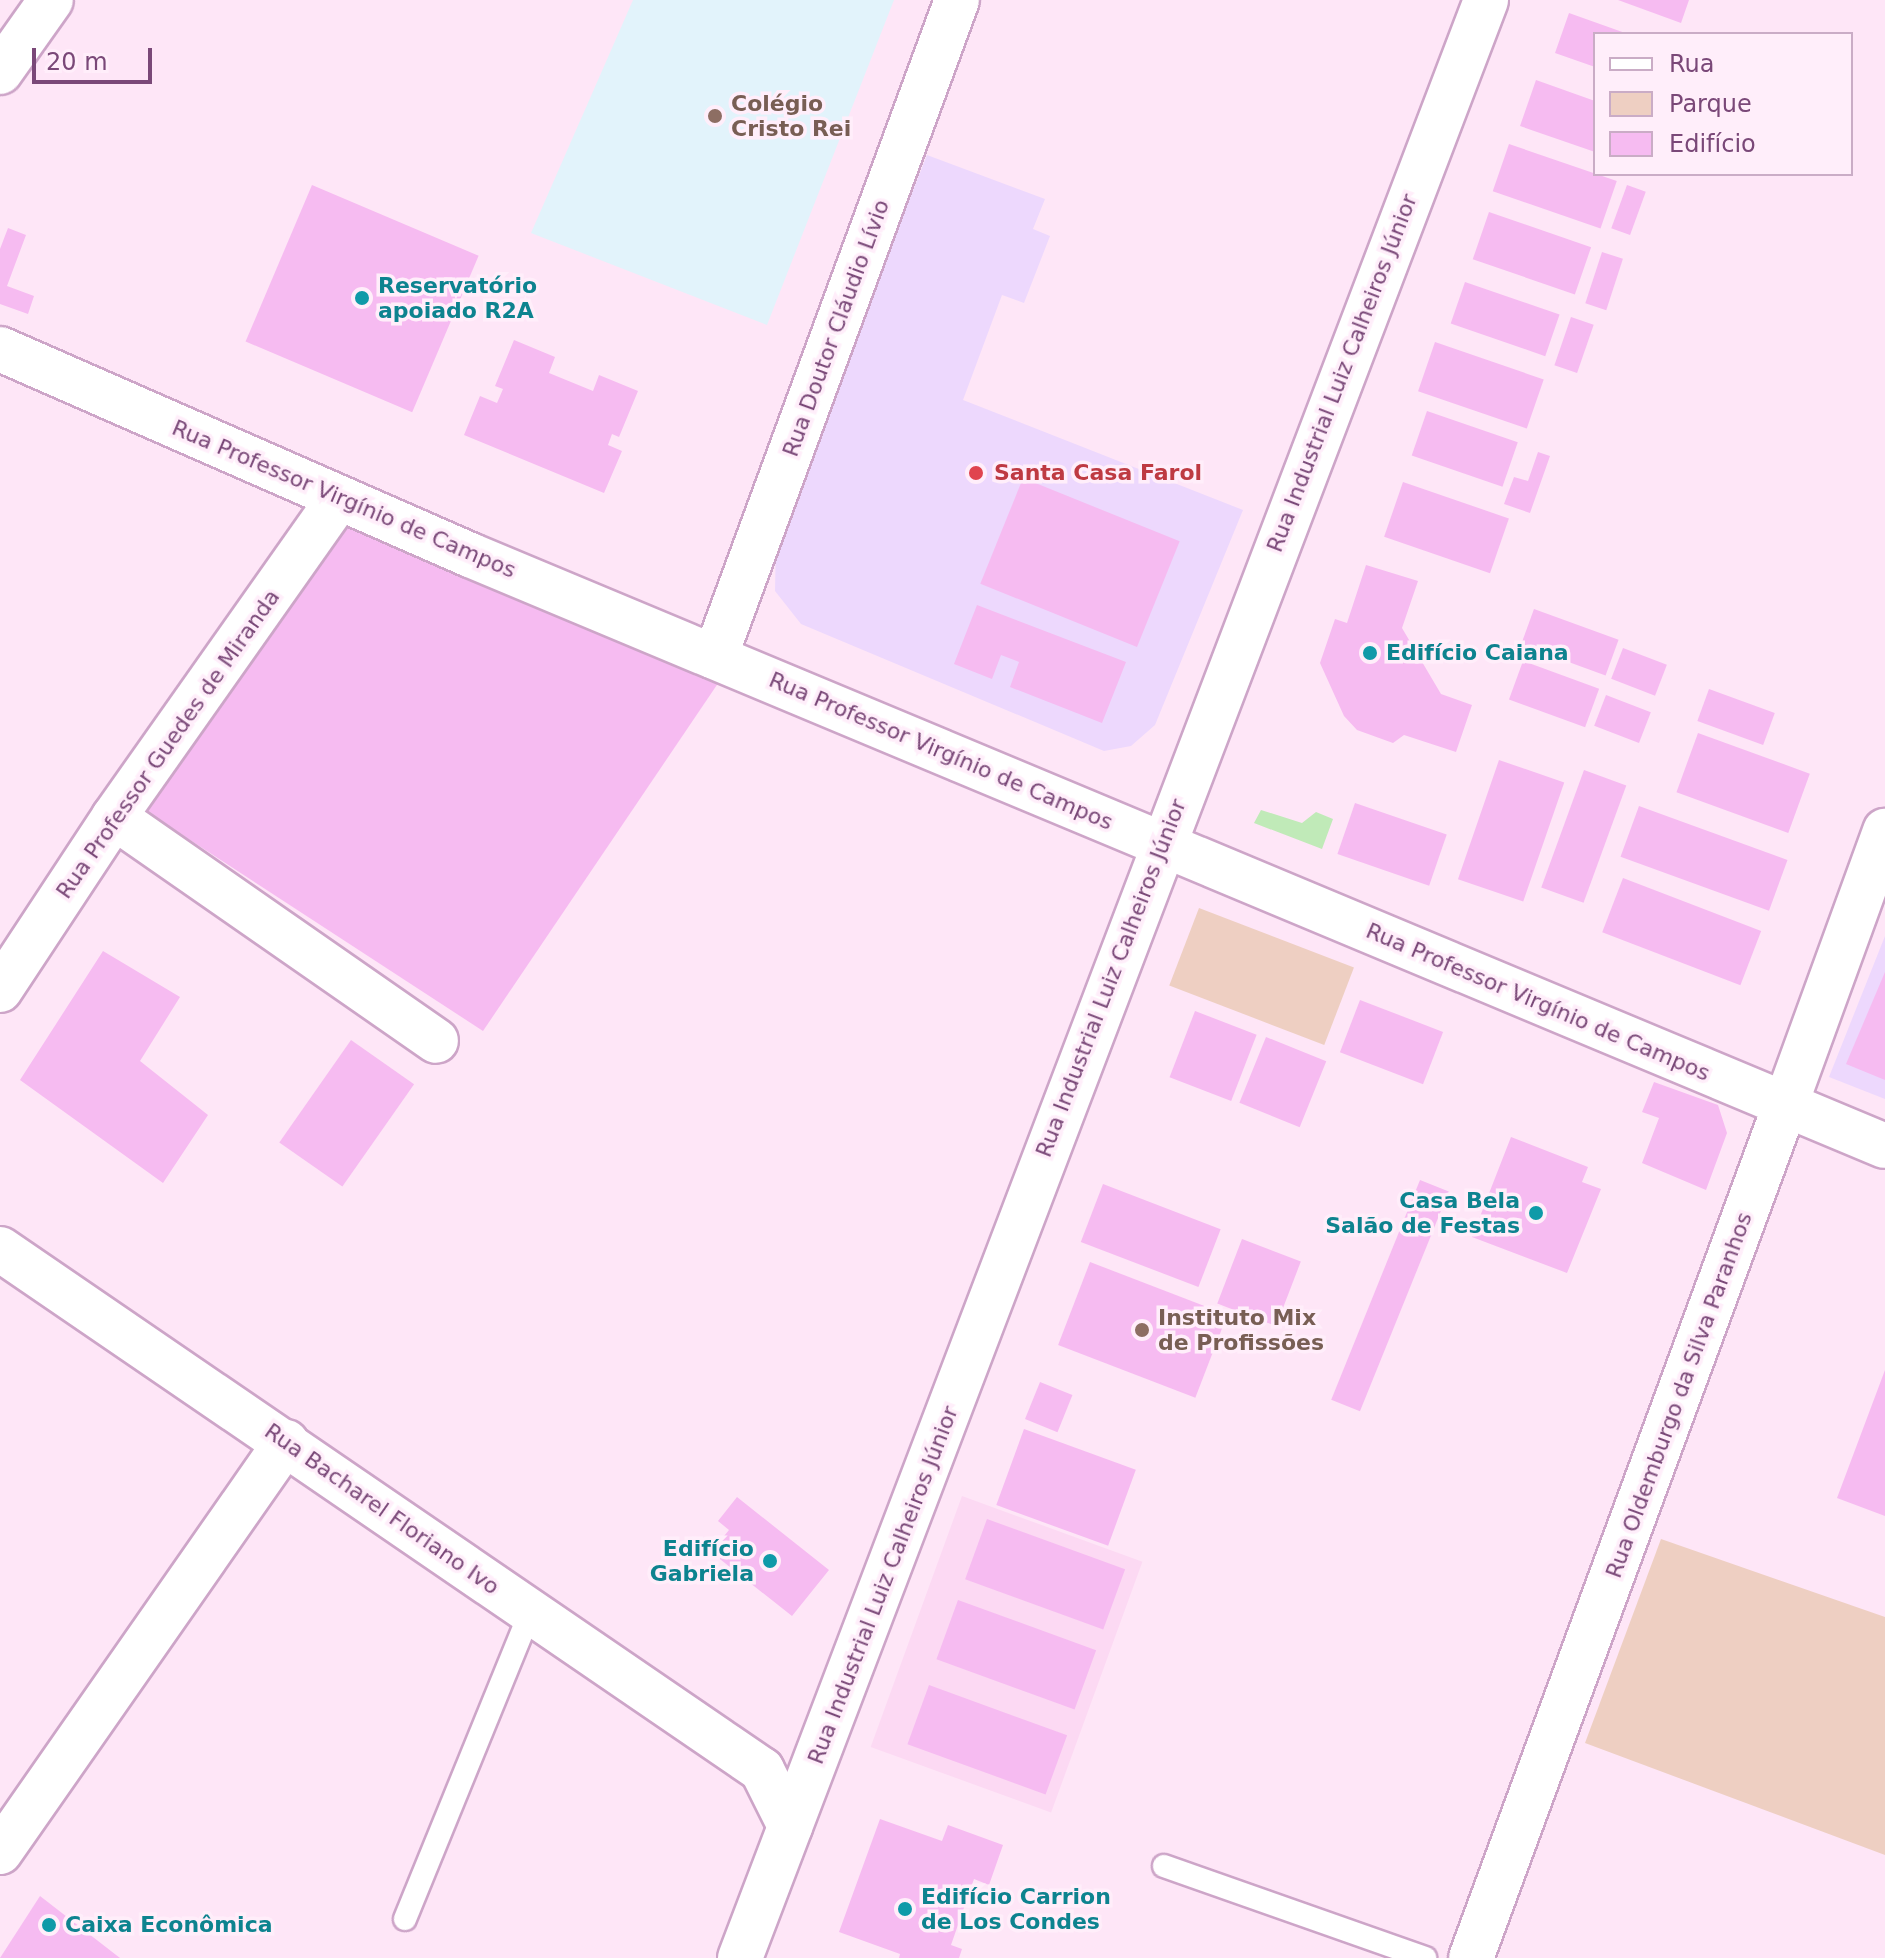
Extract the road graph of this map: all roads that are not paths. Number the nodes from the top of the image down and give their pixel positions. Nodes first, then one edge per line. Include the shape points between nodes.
1 (51, 0) edge
2 (957, 0) edge
3 (1486, 0) edge
4 (0, 72) edge
5 (0, 349) edge
6 (338, 499) junction
7 (715, 657) junction
8 (114, 817) junction
9 (1885, 831) edge
10 (1161, 844) junction
11 (0, 990) edge
12 (436, 1041) dead end
13 (1785, 1106) junction
14 (1885, 1146) edge
15 (0, 1249) edge
16 (286, 1442) junction
17 (531, 1611) junction
18 (824, 1746) junction
19 (762, 1770) junction
20 (790, 1826) junction
21 (0, 1852) edge
22 (1164, 1866) dead end
23 (405, 1919) dead end
24 (740, 1958) edge
25 (1425, 1958) edge
26 (1471, 1958) edge

1 - 4 street
2 - 7 street, Rua Doutor Cláudio Lívio
3 - 10 street, Rua Industrial Luiz Calheiros Júnior
5 - 6 street, Rua Professor Virgínio de Campos
6 - 7 street, Rua Professor Virgínio de Campos
6 - 8 street, Rua Professor Guedes de Miranda
7 - 10 street, Rua Professor Virgínio de Campos
8 - 11 street, Rua Professor Guedes de Miranda
8 - 12 street
9 - 13 street, Rua Oldemburgo da Silva Paranhos
10 - 13 street, Rua Professor Virgínio de Campos
10 - 18 street, Rua Industrial Luiz Calheiros Júnior
13 - 14 street, Rua Professor Virgínio de Campos
13 - 26 street, Rua Oldemburgo da Silva Paranhos
15 - 16 street, Rua Bacharel Floriano Ivo
16 - 17 street, Rua Bacharel Floriano Ivo
16 - 21 street
17 - 19 street, Rua Bacharel Floriano Ivo
17 - 23 lane
18 - 19 street
18 - 20 street, Rua Industrial Luiz Calheiros Júnior
19 - 20 street, Rua Bacharel Floriano Ivo
20 - 24 street, Rua Industrial Luiz Calheiros Júnior
22 - 25 lane

